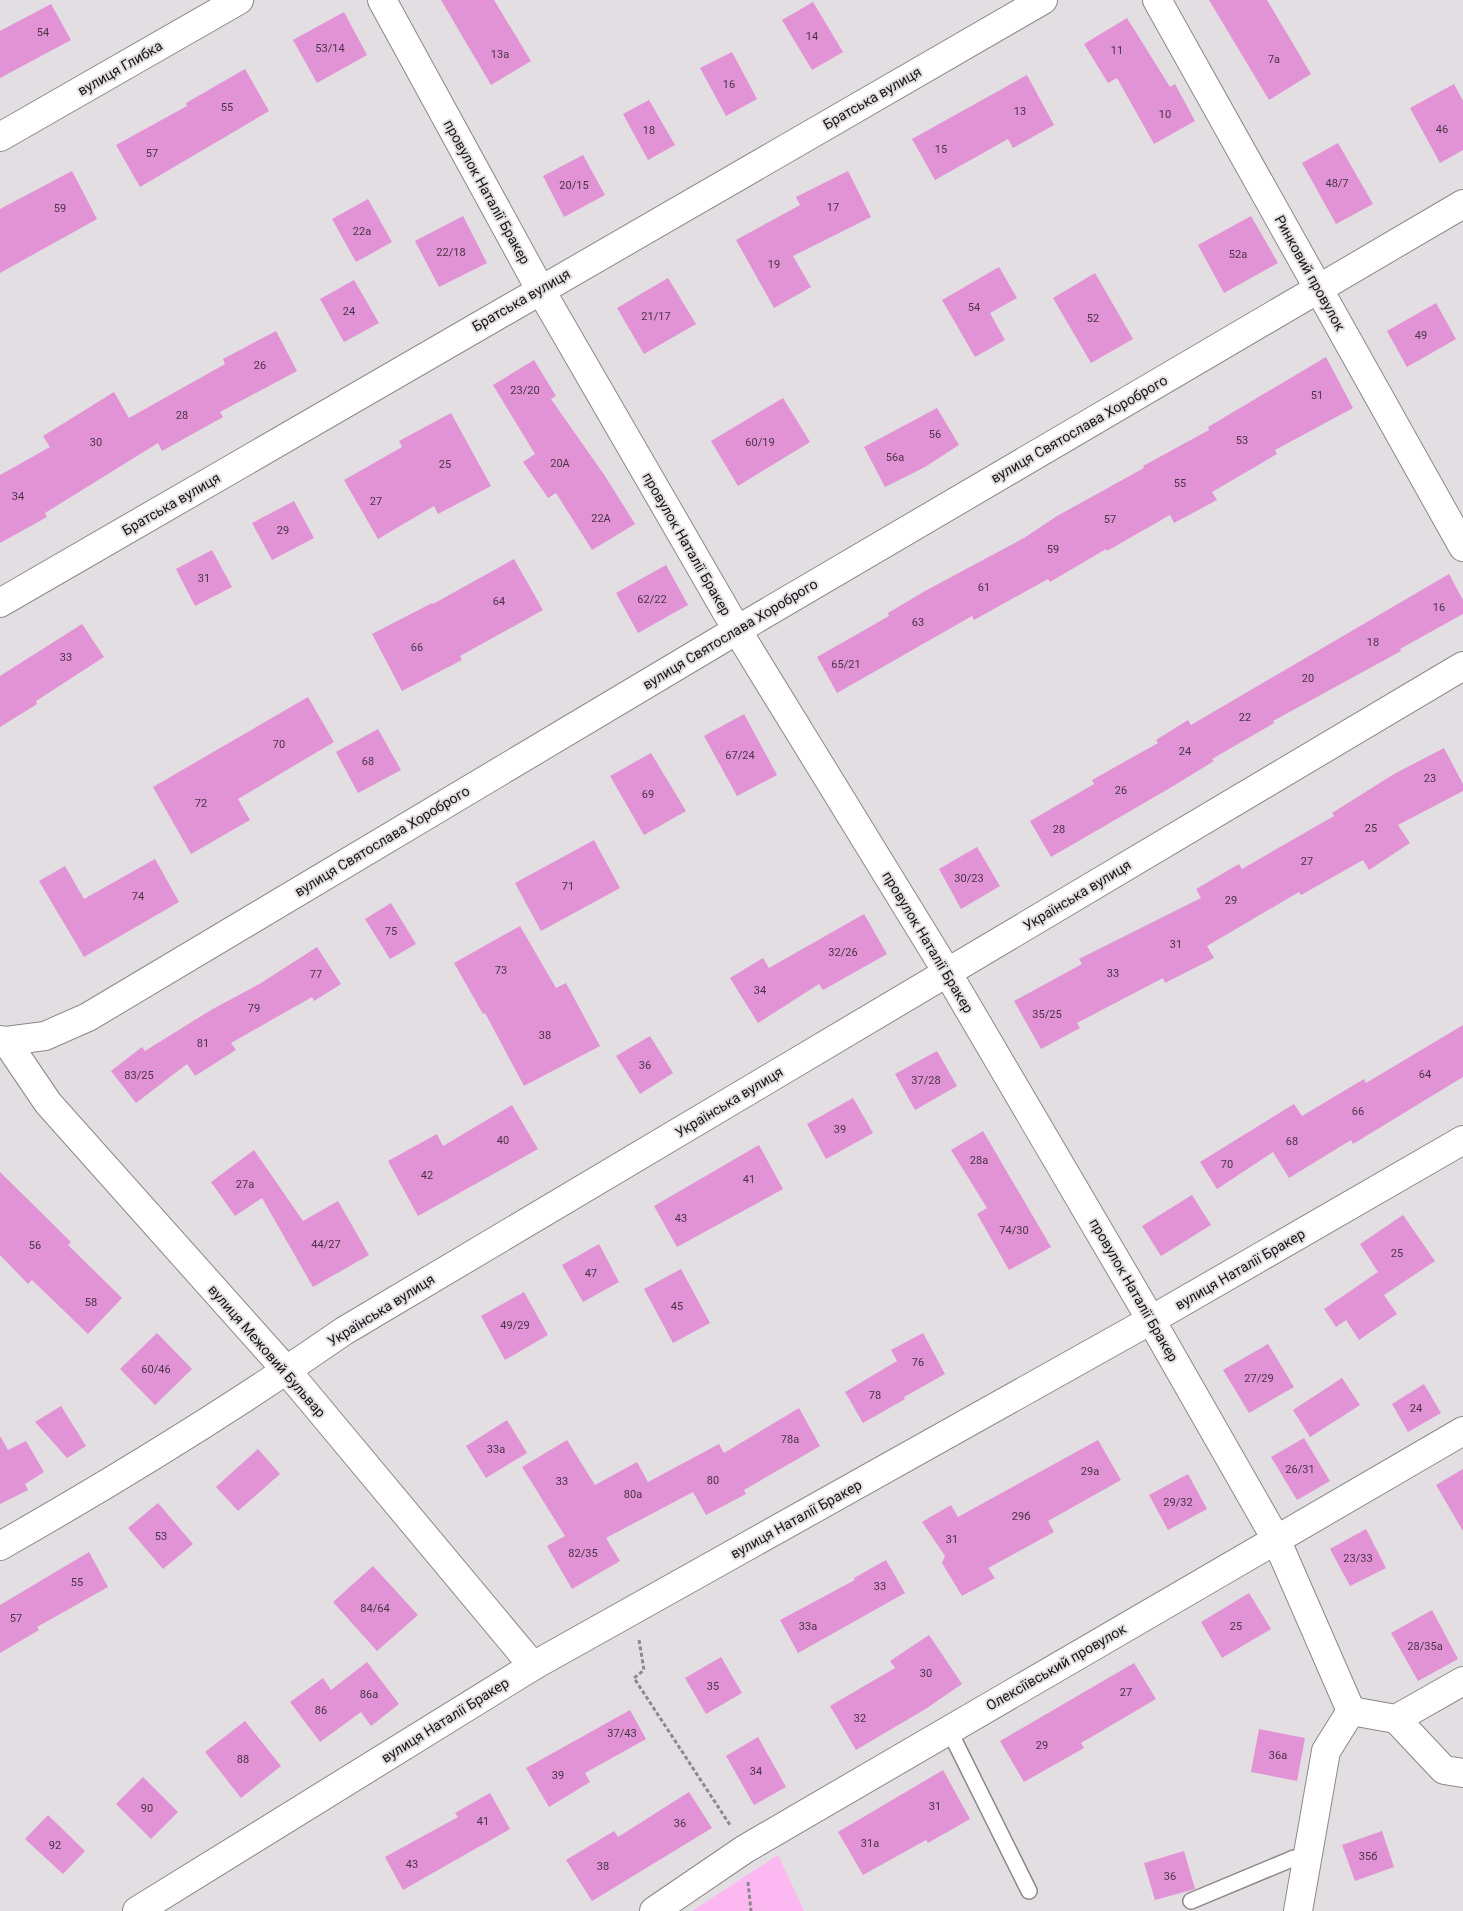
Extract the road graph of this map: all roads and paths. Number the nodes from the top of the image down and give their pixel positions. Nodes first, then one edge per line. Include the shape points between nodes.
1 (240, 0) edge
2 (382, 0) edge
3 (1043, 0) edge
4 (1157, 0) edge
5 (0, 137) edge
6 (1463, 204) edge
7 (540, 289) junction
8 (1319, 289) junction
9 (1463, 547) edge
10 (0, 603) edge
11 (737, 630) junction
12 (1463, 666) edge
13 (947, 972) junction
14 (2, 1046) edge
15 (1463, 1140) edge
16 (1152, 1320) junction
17 (287, 1371) junction
18 (1463, 1431) edge
19 (1276, 1539) junction
20 (0, 1546) edge
21 (646, 1603) junction
22 (533, 1666) junction
23 (1463, 1682) edge
24 (1351, 1711) junction
25 (1396, 1719) junction
26 (949, 1730) junction
27 (1463, 1773) edge
28 (745, 1849) junction
29 (1307, 1859) junction
30 (1029, 1890) dead end
31 (1191, 1901) dead end
32 (137, 1911) edge
33 (654, 1911) edge
34 (750, 1911) edge
35 (1298, 1911) edge

1 - 5 street, вулиця Глибка
2 - 7 street, провулок Наталії Бракер
3 - 7 street, Братська вулиця
4 - 8 street, Ринковий провулок
6 - 8 street, вулиця Святослава Хороброго
7 - 10 street, Братська вулиця
7 - 11 street, провулок Наталії Бракер
8 - 9 street, Ринковий провулок
8 - 11 street, вулиця Святослава Хороброго
11 - 13 street, провулок Наталії Бракер
11 - 14 street, вулиця Святослава Хороброго via 88,1017 45,1036
12 - 13 street, Українська вулиця
13 - 16 street, провулок Наталії Бракер
13 - 17 street, Українська вулиця via 344,1331
14 - 17 street, вулиця Межовий Бульвар via 48,1103
15 - 16 street, вулиця Наталії Бракер
16 - 19 street, провулок Наталії Бракер
16 - 21 street, вулиця Наталії Бракер
17 - 20 street, Українська вулиця via 102,1488
17 - 22 street, вулиця Межовий Бульвар
18 - 19 street, Олексіївський провулок
19 - 24 street, провулок Наталії Бракер
19 - 26 street, Олексіївський провулок
21 - 22 street, вулиця Наталії Бракер
21 - 28 path via 639,1644 644,1670 634,1678
22 - 32 street, вулиця Наталії Бракер
23 - 25 street
24 - 25 street
24 - 29 street via 1326,1751
25 - 27 street via 1444,1770
26 - 28 street, Олексіївський провулок
26 - 30 lane
28 - 33 street, Олексіївський провулок
28 - 34 path
29 - 31 lane via 1294,1858
29 - 35 street

